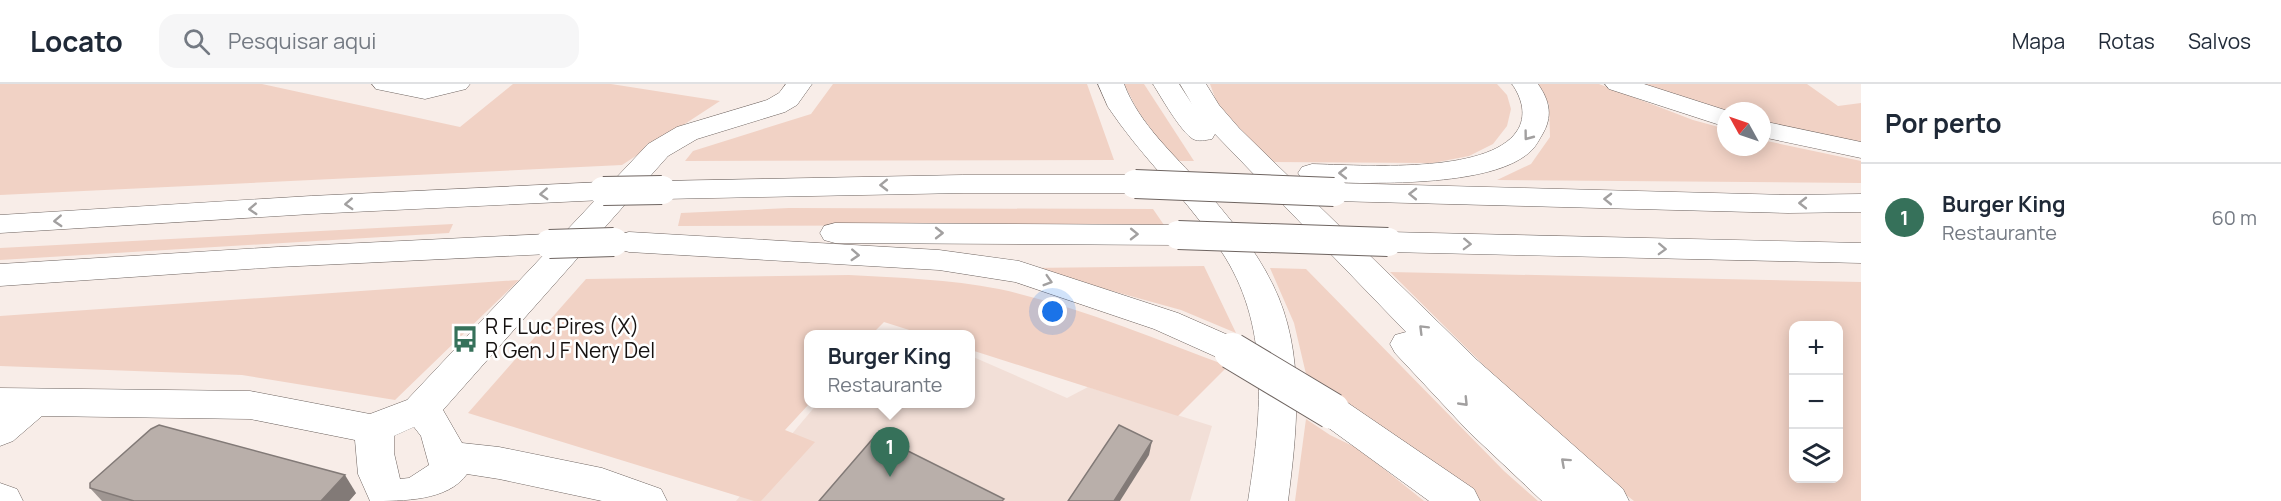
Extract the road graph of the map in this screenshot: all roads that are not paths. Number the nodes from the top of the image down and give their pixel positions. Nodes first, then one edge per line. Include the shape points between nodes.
1 (385, 84) edge
2 (457, 84) edge
3 (799, 84) edge
4 (1111, 84) edge
5 (1166, 84) edge
6 (1193, 84) edge
7 (1525, 84) edge
8 (1618, 84) edge
9 (1717, 116) edge
10 (1771, 131) edge
11 (1861, 150) edge
12 (1208, 186) junction
13 (1861, 203) edge
14 (0, 224) edge
15 (621, 242) junction
16 (1861, 253) edge
17 (0, 275) edge
18 (16, 403) edge
19 (419, 412) junction
20 (377, 430) junction
21 (0, 431) edge
22 (445, 456) junction
23 (597, 492) edge
24 (402, 500) edge
25 (647, 501) edge
26 (1268, 501) edge
27 (1460, 501) edge
28 (1569, 501) edge
29 (1609, 501) edge

1 - 2 main road via 425,91
3 - 19 main road via 788,99 776,106 687,133 658,150
4 - 26 main road via 1133,122 1220,225 1257,287 1274,343 1279,377 1278,442
5 -> 28 main road via 1192,122 1228,160 1481,421
29 -> 6 main road via 1526,428 1229,134
7 -> 12 main road, bridge via 1536,103 1532,134 1506,156 1489,163 1438,172 1312,173
8 - 9 main road
10 - 11 main road
13 -> 12 main road, bridge
12 -> 14 main road, bridge via 963,184 603,191
15 -> 16 main road, bridge via 836,233 1178,235
15 - 17 main road, bridge via 278,257
15 -> 27 main road, bridge via 939,260 1019,272 1166,321 1232,351 1332,411
18 - 20 main road via 250,405
18 - 21 main road
19 - 20 main road via 392,419
19 - 22 main road via 434,422
20 - 24 main road via 374,442 381,489 389,497
22 - 23 main road via 499,463
22 - 24 main road via 450,469 444,478 432,489
23 - 25 main road

